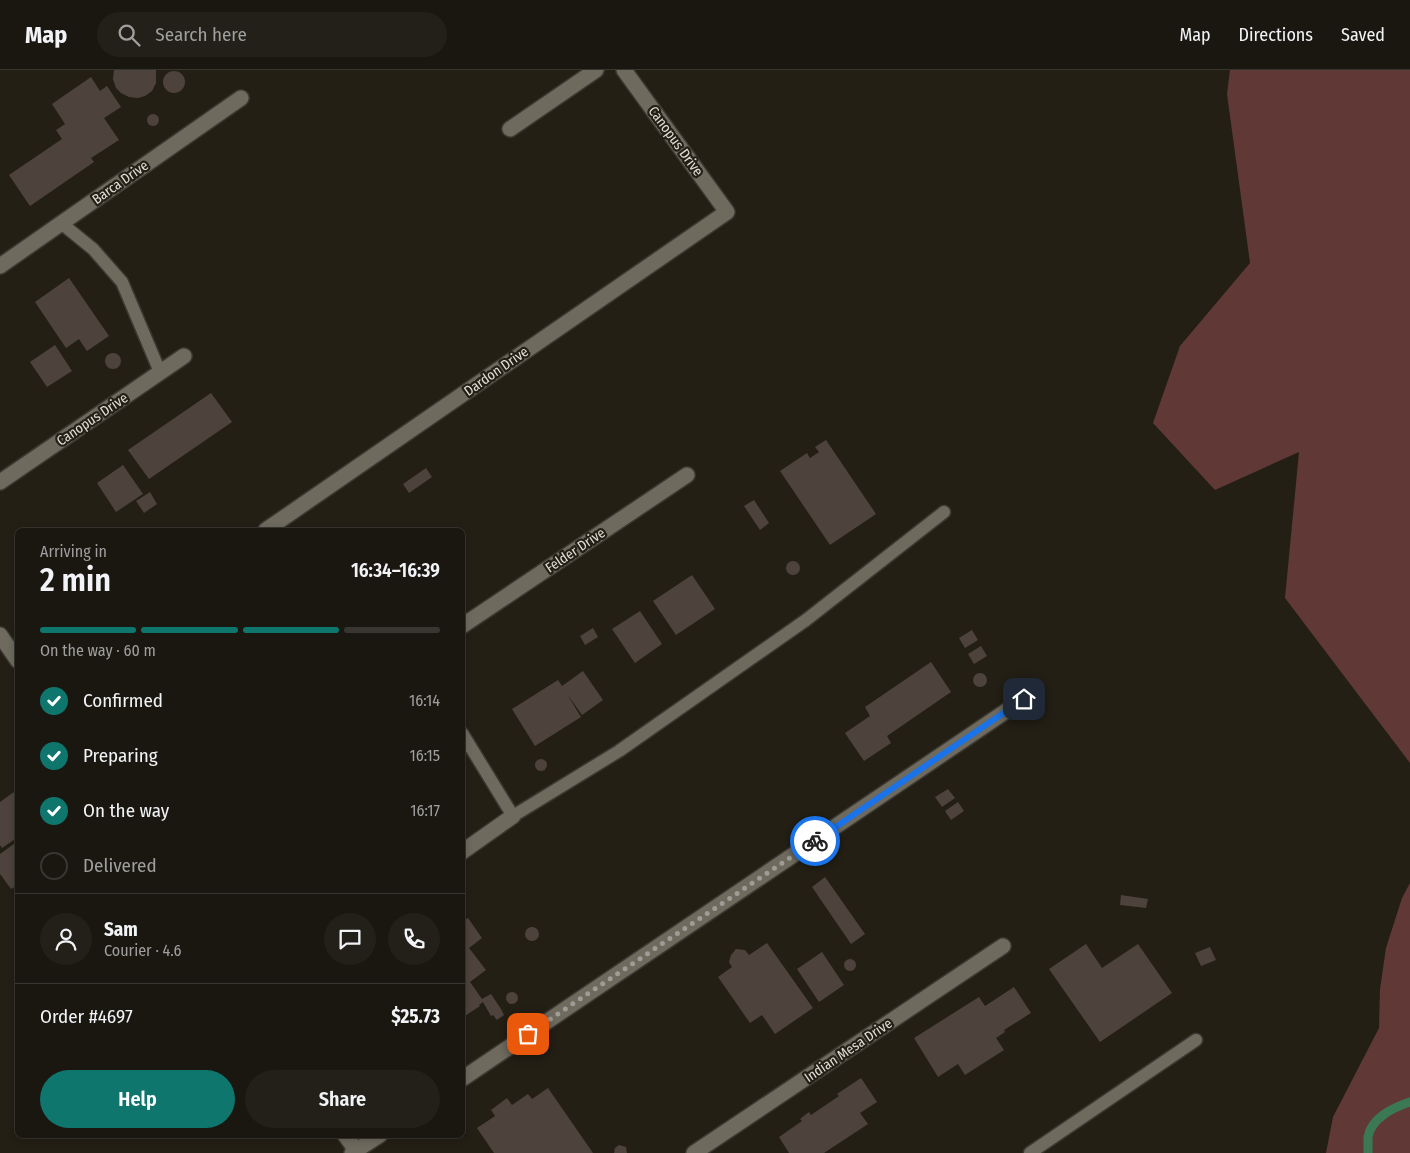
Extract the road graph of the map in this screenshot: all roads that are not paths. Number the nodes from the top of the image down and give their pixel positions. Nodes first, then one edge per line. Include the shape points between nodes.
1 (596, 70) edge
2 (624, 70) edge
3 (241, 98) dead end
4 (510, 129) dead end
5 (727, 212) joint
6 (61, 223) junction
7 (0, 266) edge
8 (184, 356) dead end
9 (160, 372) junction
10 (687, 474) dead end
11 (0, 482) edge
12 (944, 512) dead end
13 (269, 528) edge
14 (465, 624) edge
15 (0, 635) edge
16 (15, 657) edge
17 (1024, 699) dead end
18 (465, 738) edge
19 (513, 816) junction
20 (465, 850) edge
21 (1003, 946) dead end
22 (1196, 1040) dead end
23 (465, 1077) edge
24 (347, 1138) edge
25 (376, 1138) edge
26 (355, 1152) edge
27 (694, 1153) edge
28 (1030, 1153) edge

1 - 4 street
2 - 5 street, Canopus Drive
3 - 6 street, Barca Drive
5 - 13 street, Dardon Drive
6 - 7 street, Barca Drive
6 - 9 lane via 93,249 122,282
8 - 9 street, Canopus Drive
9 - 11 street, Canopus Drive
10 - 14 street, Felder Drive
12 - 19 lane via 798,626 618,751
15 - 16 street
17 - 23 street
18 - 19 lane
19 - 20 street
21 - 27 street, Indian Mesa Drive
22 - 28 lane
24 - 26 street
25 - 26 street

